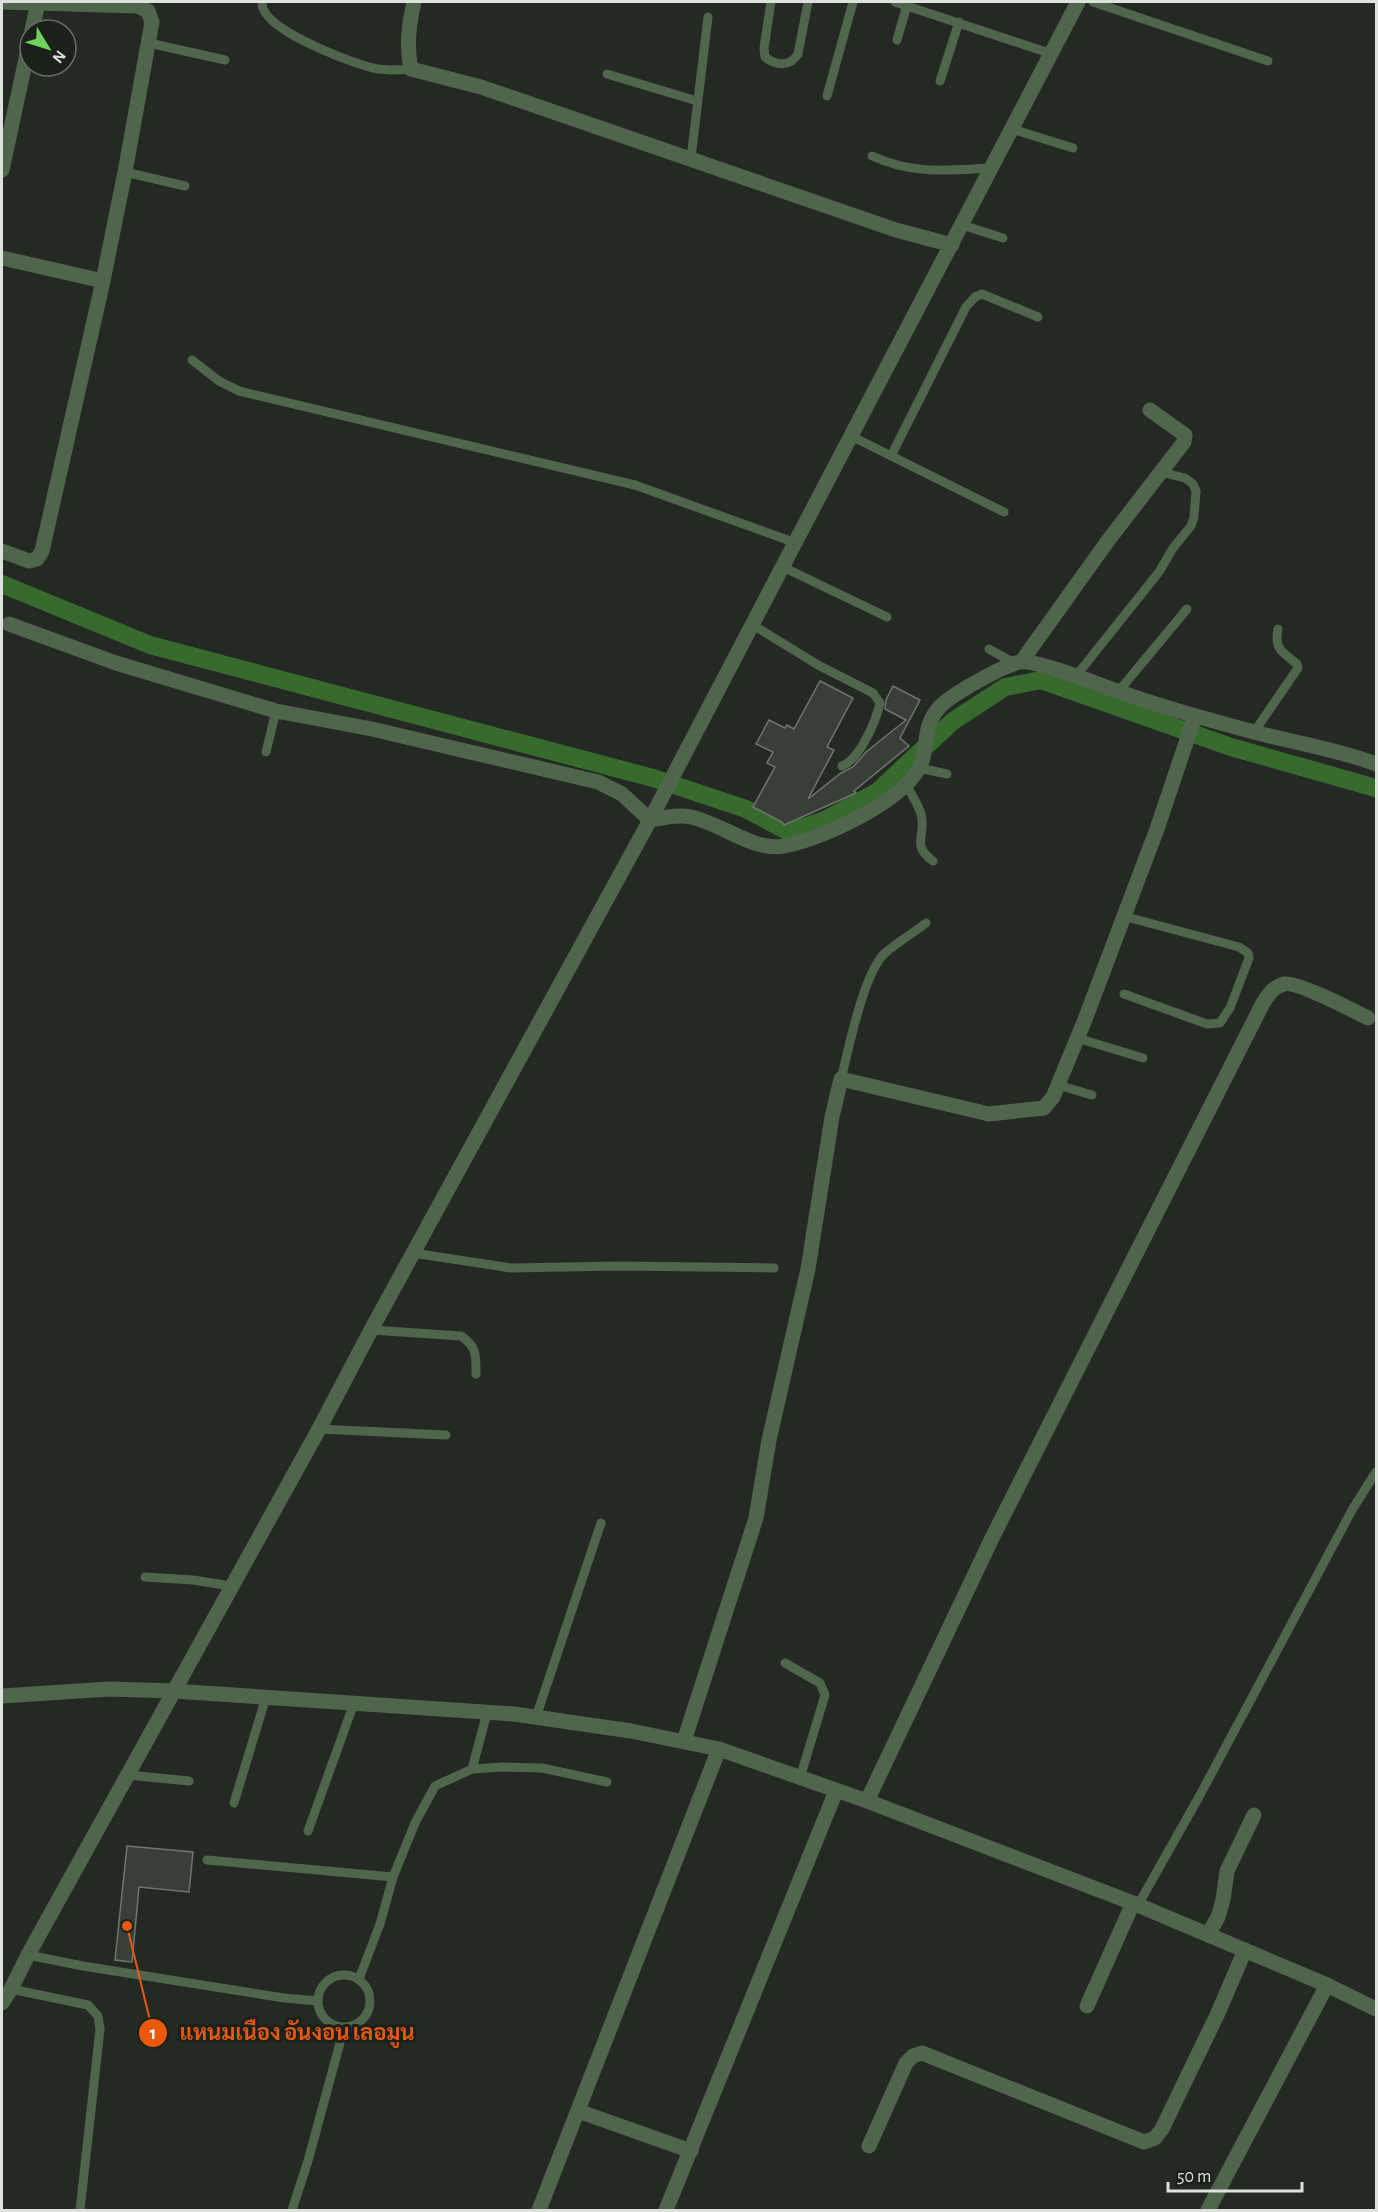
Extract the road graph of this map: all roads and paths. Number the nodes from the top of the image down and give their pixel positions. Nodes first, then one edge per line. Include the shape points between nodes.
1 (2, 2) edge
2 (262, 2) edge
3 (414, 2) edge
4 (771, 2) edge
5 (808, 2) edge
6 (853, 2) edge
7 (895, 2) edge
8 (1078, 2) edge
9 (1093, 2) edge
10 (38, 3) edge
11 (907, 5) junction
12 (708, 17) dead end
13 (35, 18) edge
14 (959, 22) junction
15 (897, 40) dead end
16 (149, 43) junction
17 (1052, 54) junction
18 (225, 60) dead end
19 (1268, 61) dead end
20 (411, 69) junction
21 (607, 74) dead end
22 (22, 78) edge
23 (940, 81) dead end
24 (827, 96) dead end
25 (697, 101) junction
26 (1012, 129) junction
27 (1073, 148) dead end
28 (872, 156) dead end
29 (691, 158) junction
30 (991, 168) junction
31 (2, 170) edge
32 (125, 172) junction
33 (185, 186) dead end
34 (962, 225) junction
35 (1003, 238) dead end
36 (952, 245) junction
37 (2, 258) edge
38 (103, 281) junction
39 (1038, 317) dead end
40 (192, 360) dead end
41 (1150, 410) dead end
42 (851, 436) junction
43 (891, 456) junction
44 (1161, 472) junction
45 (1004, 512) dead end
46 (796, 543) junction
47 (2, 551) edge
48 (783, 567) junction
49 (1187, 609) dead end
50 (887, 617) dead end
51 (9, 624) dead end
52 (753, 625) junction
53 (1278, 629) dead end
54 (989, 650) dead end
55 (1019, 663) junction
56 (1076, 676) junction
57 (1118, 692) junction
58 (276, 711) junction
59 (1194, 721) junction
60 (1254, 732) junction
61 (266, 752) dead end
62 (1377, 764) edge
63 (842, 766) dead end
64 (919, 768) junction
65 (947, 774) dead end
66 (906, 784) junction
67 (650, 820) junction
68 (933, 861) dead end
69 (1123, 916) junction
70 (927, 923) dead end
71 (1124, 994) dead end
72 (1368, 1018) dead end
73 (1077, 1038) junction
74 (1143, 1058) dead end
75 (841, 1079) junction
76 (1058, 1085) junction
77 (1092, 1095) dead end
78 (413, 1254) junction
79 (774, 1268) dead end
80 (371, 1330) junction
81 (476, 1374) dead end
82 (319, 1429) junction
83 (446, 1435) dead end
84 (1377, 1472) edge
85 (601, 1523) dead end
86 (145, 1577) dead end
87 (231, 1586) junction
88 (785, 1663) dead end
89 (174, 1691) junction
90 (2, 1696) edge
91 (266, 1697) junction
92 (354, 1703) junction
93 (487, 1713) junction
94 (536, 1717) junction
95 (684, 1741) junction
96 (719, 1749) junction
97 (472, 1769) junction
98 (128, 1774) junction
99 (800, 1778) junction
100 (189, 1781) dead end
101 (608, 1782) dead end
102 (836, 1791) junction
103 (867, 1801) junction
104 (234, 1803) dead end
105 (1254, 1815) dead end
106 (308, 1831) dead end
107 (207, 1860) dead end
108 (393, 1877) junction
109 (1135, 1904) junction
110 (1208, 1935) junction
111 (1245, 1950) junction
112 (28, 1955) junction
113 (360, 1979) junction
114 (1327, 1985) junction
115 (4, 1999) edge
116 (318, 2001) junction
117 (1087, 2006) dead end
118 (1377, 2009) edge
119 (344, 2028) junction
120 (578, 2111) junction
121 (869, 2146) dead end
122 (691, 2151) junction
123 (80, 2211) edge
124 (292, 2211) edge
125 (540, 2211) edge
126 (666, 2211) edge
127 (1208, 2211) edge

1 - 10 street
2 - 20 lane via 268,17 308,42 370,67
3 - 20 street via 408,28
4 - 5 lane via 765,57 772,63 787,64 798,54
6 - 24 lane
7 - 11 lane
8 - 17 street
9 - 19 lane
10 - 13 street
10 - 16 street via 138,6 148,11 152,22
11 - 14 lane
11 - 15 lane
12 - 25 lane
14 - 17 lane
14 - 23 lane
16 - 18 lane
16 - 32 street
17 - 26 street
20 - 29 street via 482,87
21 - 25 lane
22 - 31 street
25 - 29 lane
26 - 27 lane
26 - 30 street
28 - 30 lane via 922,171
29 - 36 street via 896,230
30 - 34 street
32 - 33 lane
32 - 38 street
34 - 35 lane
34 - 36 street
36 - 42 street
37 - 38 street
38 - 47 street via 42,551 37,559 29,561
39 - 43 lane via 982,294 975,297 966,307
40 - 46 lane via 239,391 635,485
41 - 44 street via 1186,438
42 - 43 lane
42 - 46 street
43 - 45 lane
44 - 55 street
44 - 56 lane via 1194,484 1191,526
46 - 48 street
48 - 50 lane
48 - 52 street
49 - 57 lane
51 - 58 street via 116,663
52 - 63 lane via 873,693 880,703 861,746
52 - 67 street
53 - 60 lane via 1277,646 1298,668
54 - 55 lane
55 - 56 street
55 - 64 street via 957,694 940,707 930,721
56 - 57 street
57 - 59 street
58 - 61 lane
58 - 67 street via 372,729 598,782 622,794
59 - 60 street
59 - 69 street
60 - 62 street
64 - 65 lane
64 - 66 street
66 - 67 street via 868,812 834,830 783,846 764,846 690,817
66 - 68 lane via 921,813 919,845
67 - 78 street
69 - 71 lane via 1239,946 1249,958 1230,1008 1220,1023 1207,1024
69 - 73 street
70 - 75 lane via 875,966
72 - 103 street via 1287,983 1273,989 1263,1003 993,1536
73 - 74 lane
73 - 76 street
75 - 76 street via 989,1114 1044,1108
75 - 95 street via 808,1269 769,1440 756,1518
76 - 77 lane
78 - 79 lane via 510,1268
78 - 80 street
80 - 81 lane via 461,1336 471,1343 476,1354
80 - 82 street
82 - 83 lane
82 - 87 street
84 - 109 lane via 1352,1510 1200,1795
85 - 94 lane
86 - 87 lane
87 - 89 street
88 - 99 lane via 820,1683 825,1695
89 - 90 street via 109,1689
89 - 91 street
89 - 98 street
91 - 92 street
91 - 104 lane
92 - 93 street
92 - 106 lane
93 - 94 street
93 - 97 lane
94 - 95 street
95 - 96 street
96 - 99 street
96 - 120 street
97 - 101 lane via 542,1768
97 - 108 lane via 435,1786
98 - 100 lane
98 - 112 street
99 - 102 street
102 - 103 street
102 - 122 street
103 - 109 street
105 - 110 street via 1227,1871 1218,1917
107 - 108 lane
108 - 113 lane
109 - 110 street
109 - 117 street
110 - 111 street
111 - 114 street
111 - 121 street via 1155,2138 1144,2142 922,2053 906,2063
112 - 115 street
112 - 116 lane
113 - 116 lane via 337,1975 320,1990
113 - 119 lane via 370,1994 370,2007 360,2023
114 - 118 street
114 - 127 street
115 - 123 lane via 88,2005 98,2016 100,2029
116 - 119 lane via 327,2021
119 - 124 lane
120 - 122 street
120 - 125 street
122 - 126 street

